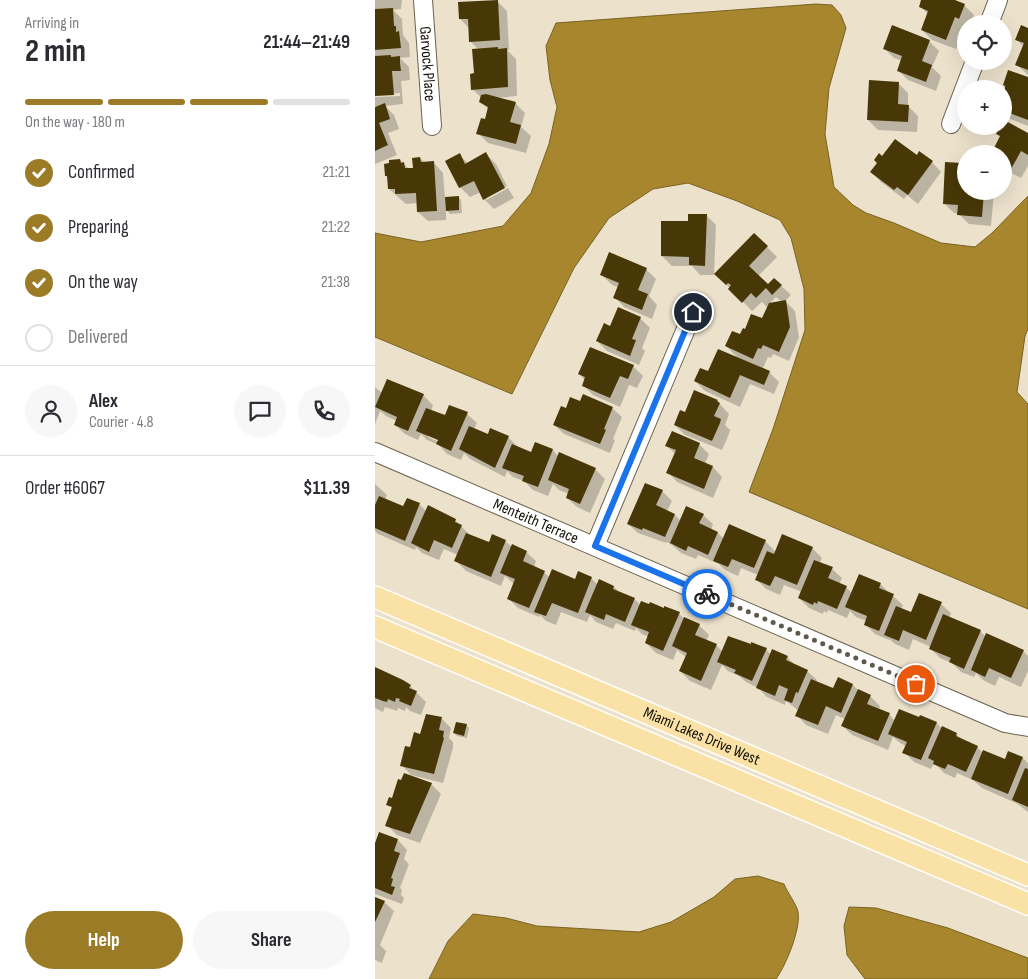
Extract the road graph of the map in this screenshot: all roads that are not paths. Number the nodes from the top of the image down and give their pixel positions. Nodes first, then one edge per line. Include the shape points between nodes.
1 (423, 0) edge
2 (999, 0) edge
3 (993, 15) edge
4 (972, 70) edge
5 (951, 124) dead end
6 (431, 126) dead end
7 (693, 312) dead end
8 (375, 452) edge
9 (595, 546) junction
10 (375, 597) edge
11 (375, 627) edge
12 (1028, 727) edge
13 (1028, 875) edge
14 (1028, 904) edge

1 - 6 street, Garvock Place
2 - 3 street
4 - 5 street
7 - 9 street
8 - 9 street, Menteith Terrace
9 - 12 street, Menteith Terrace via 1005,723
10 - 13 main road, Miami Lakes Drive West
11 - 14 main road, Miami Lakes Drive West

